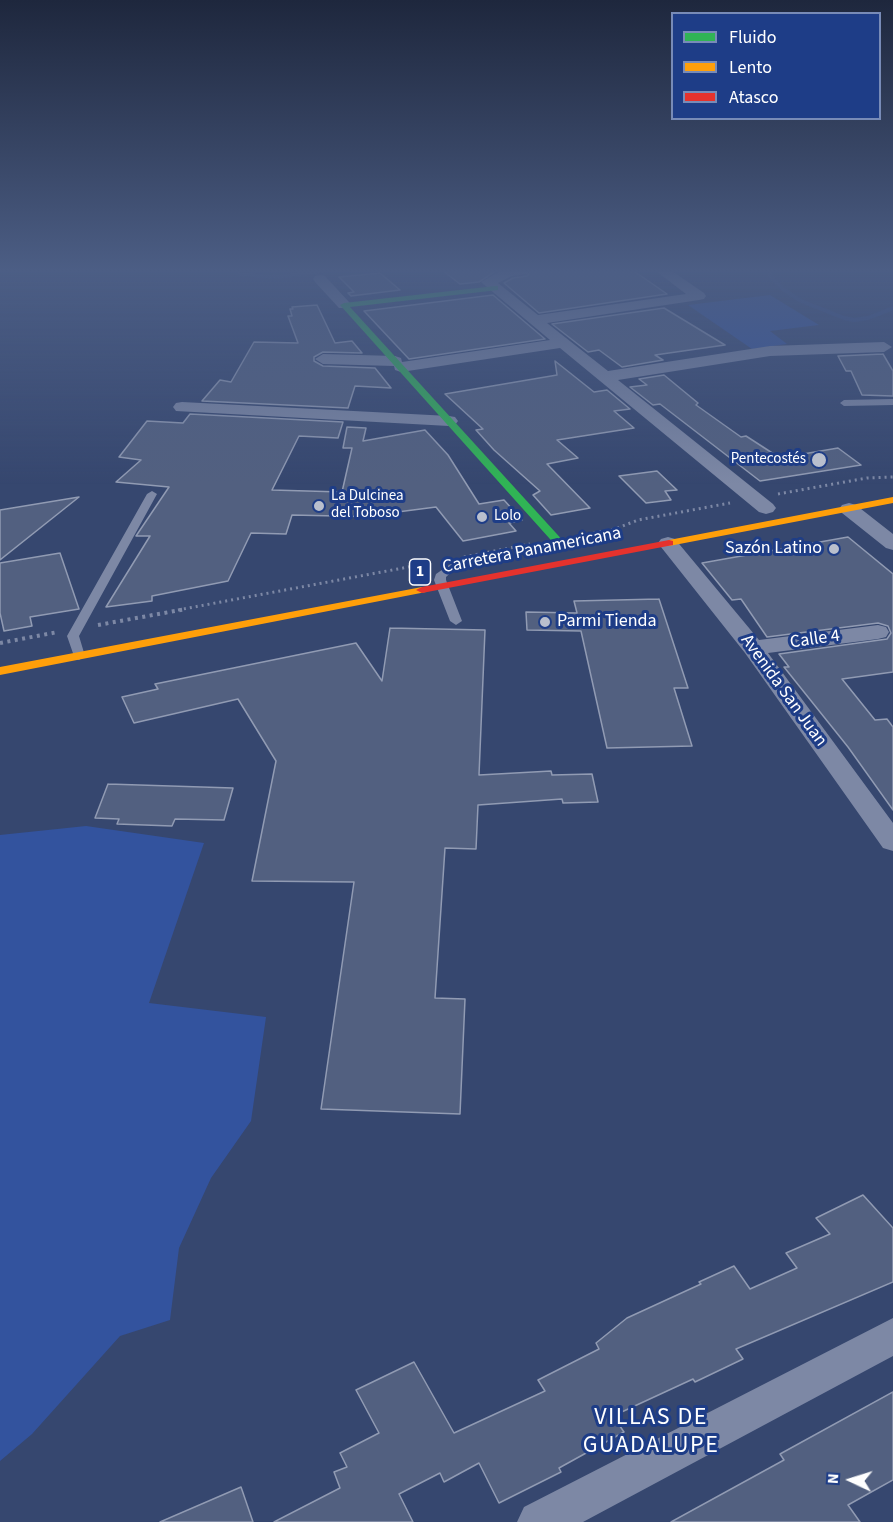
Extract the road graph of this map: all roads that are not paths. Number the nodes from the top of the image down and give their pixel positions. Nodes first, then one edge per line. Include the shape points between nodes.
1 (378, 342) edge
2 (563, 343) joint
3 (884, 347) dead end
4 (323, 359) dead end
5 (398, 364) junction
6 (604, 377) junction
7 (194, 393) dead end
8 (893, 402) edge
9 (844, 403) dead end
10 (449, 421) junction
11 (152, 494) dead end
12 (893, 495) edge
13 (893, 500) edge
14 (772, 507) junction
15 (849, 509) junction
16 (744, 512) dead end
17 (691, 539) junction
18 (668, 543) junction
19 (893, 543) edge
20 (562, 546) dead end
21 (458, 565) joint
22 (431, 570) dead end
23 (442, 586) junction
24 (456, 621) dead end
25 (95, 632) dead end
26 (878, 632) dead end
27 (68, 637) junction
28 (753, 648) junction
29 (79, 656) junction
30 (0, 671) edge
31 (893, 842) edge
32 (893, 1336) edge
33 (539, 1522) edge

1 - 5 main road
2 - 5 street
2 - 6 street
3 - 6 street via 770,351
4 - 5 street
5 - 10 main road
6 - 14 street
7 - 10 street via 182,407
8 - 9 lane
10 - 20 main road
11 - 27 lane
12 - 14 main road via 797,510
13 - 15 main road, Carretera Panamericana / 1
14 - 16 main road
14 - 17 main road via 755,519
15 - 17 main road, Carretera Panamericana / 1
15 - 19 street
17 - 18 main road, Carretera Panamericana / 1
18 - 23 main road, Carretera Panamericana / 1
18 - 28 street, Avenida San Juan
21 - 22 main road, Carretera Panamericana / 1
21 - 23 lane via 440,576
23 - 24 lane
23 - 29 main road, Carretera Panamericana / 1
25 - 27 main road
26 - 28 street, Calle 4
27 - 29 lane
28 - 31 street, Avenida San Juan
29 - 30 main road, Carretera Panamericana / 1
32 - 33 street

